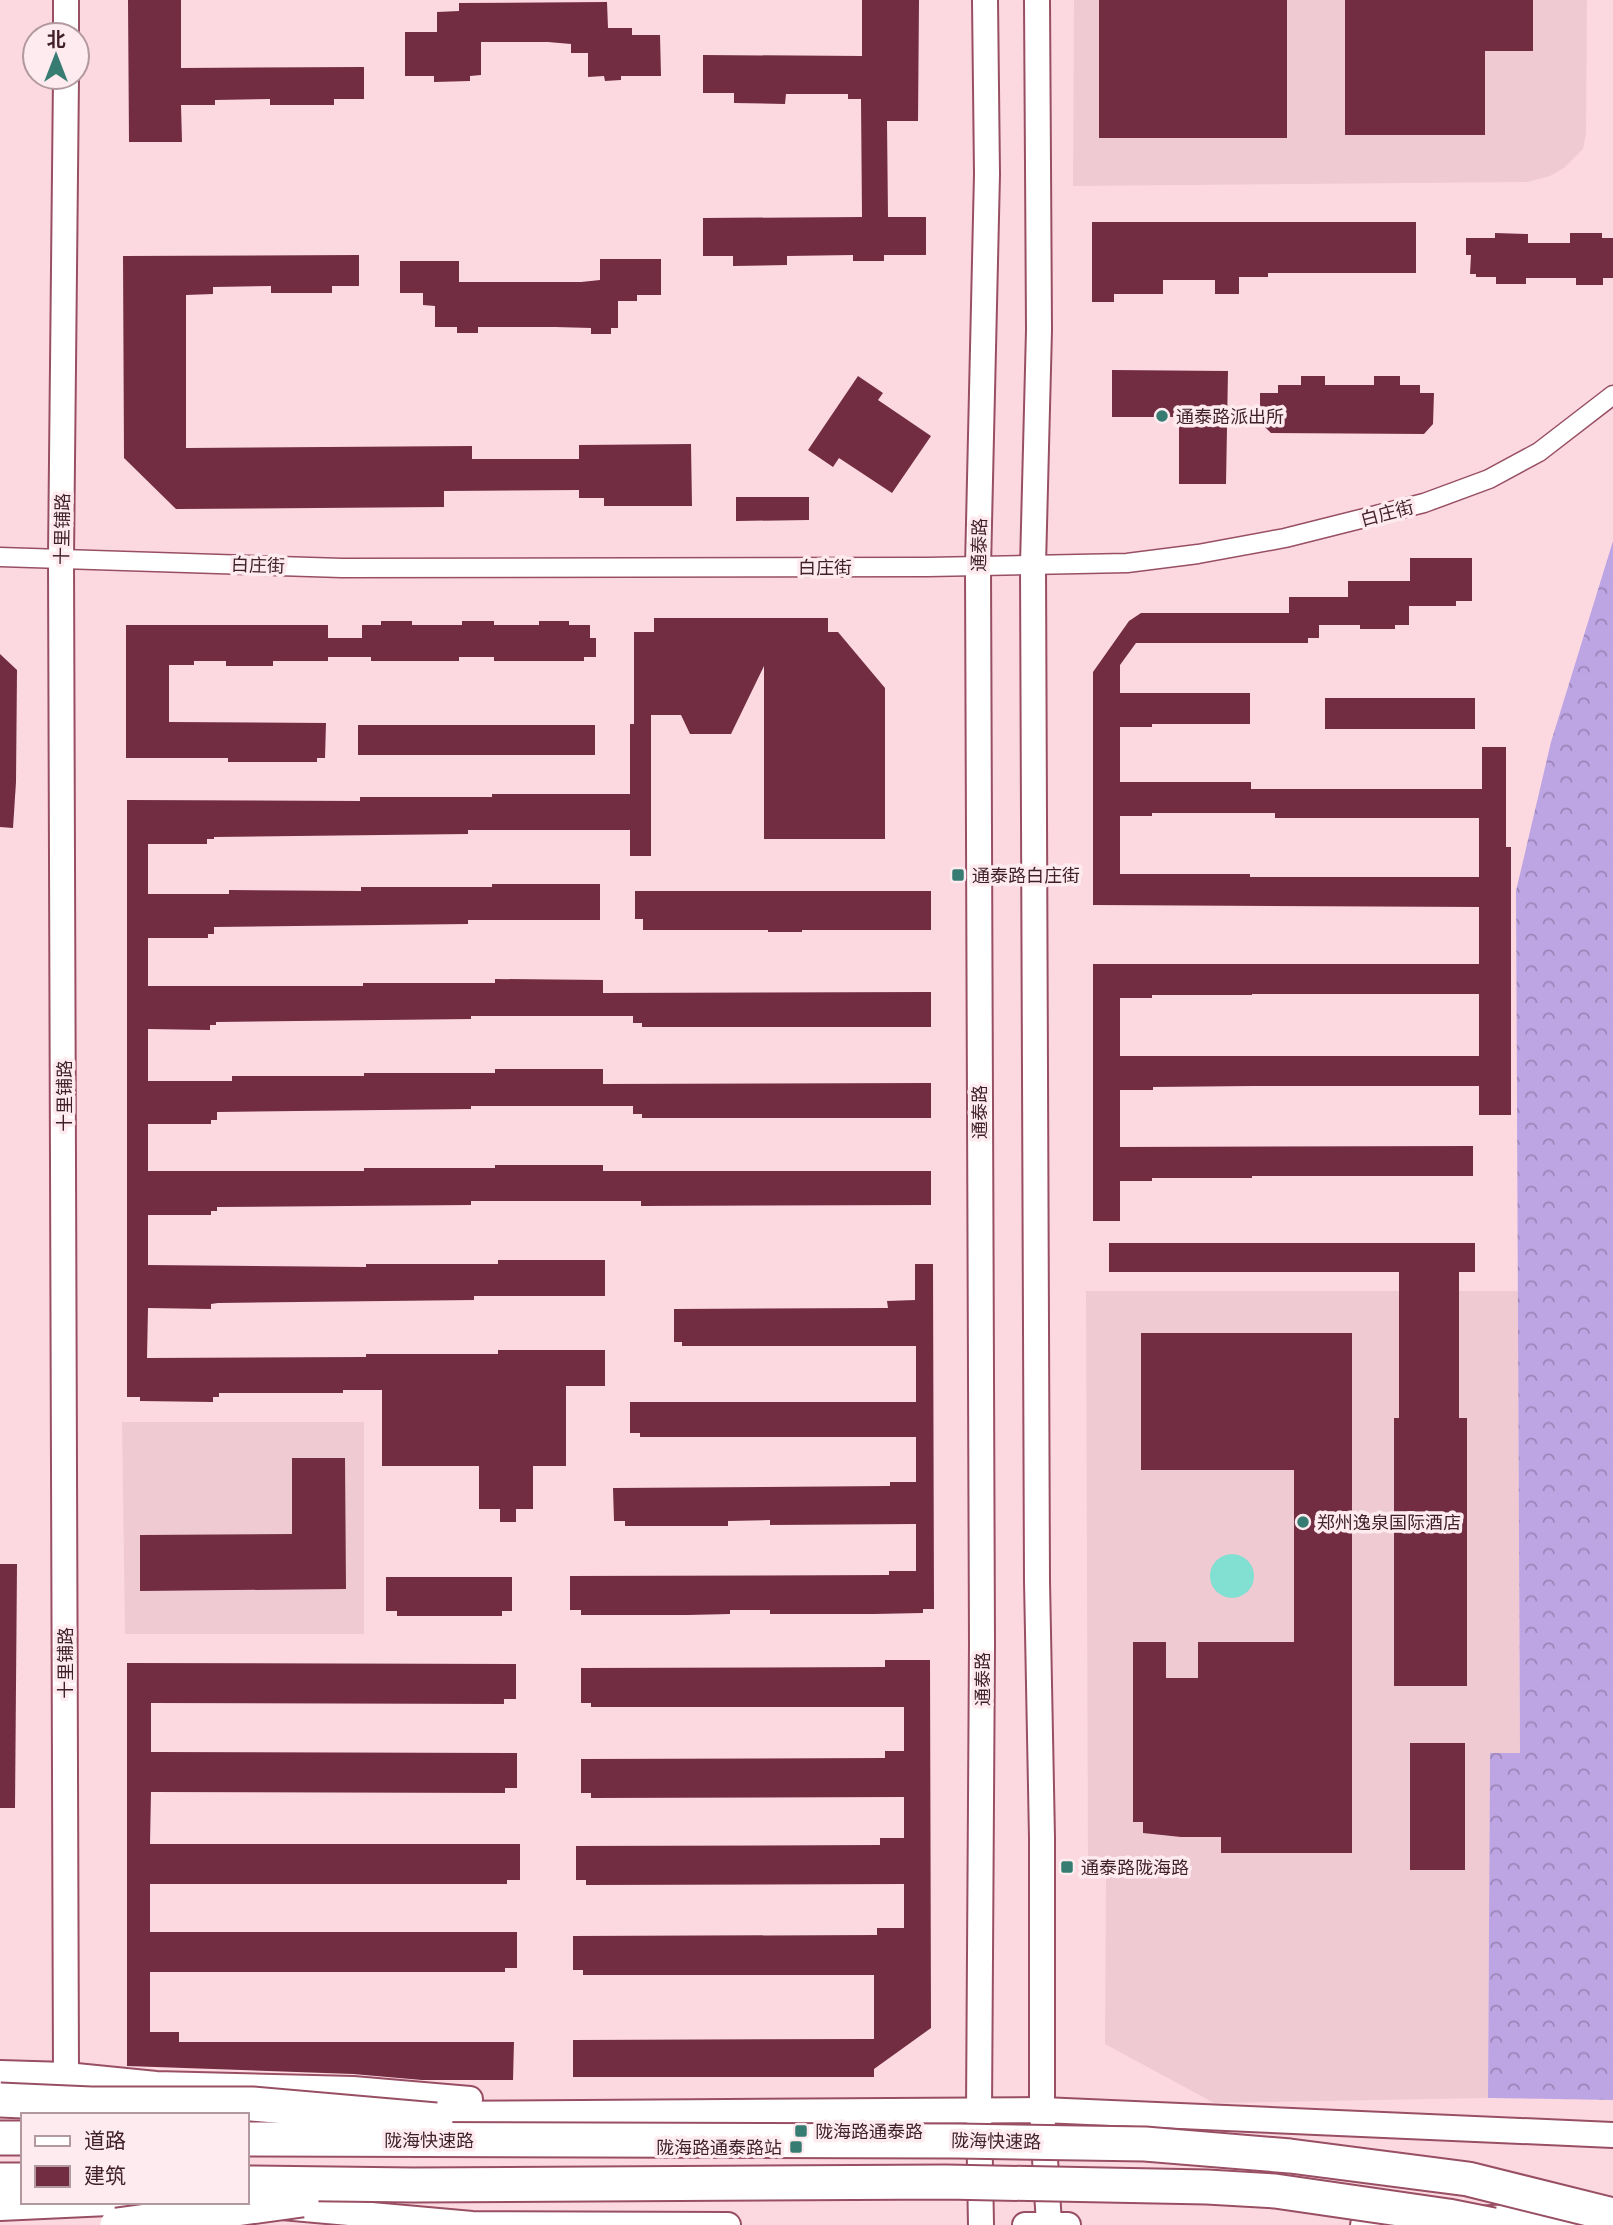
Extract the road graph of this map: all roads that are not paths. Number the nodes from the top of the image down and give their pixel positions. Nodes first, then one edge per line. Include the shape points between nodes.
1 (66, 0) edge
2 (985, 0) edge
3 (1037, 0) edge
4 (66, 21) edge
5 (66, 91) edge
6 (1613, 395) edge
7 (0, 557) edge
8 (61, 558) junction
9 (1033, 565) junction
10 (978, 567) junction
11 (0, 2073) edge
12 (66, 2075) junction
13 (0, 2100) edge
14 (1042, 2110) junction
15 (0, 2112) edge
16 (979, 2112) junction
17 (34, 2113) edge
18 (69, 2113) edge
19 (248, 2114) edge
20 (648, 2114) junction
21 (1613, 2135) edge
22 (0, 2138) edge
23 (21, 2138) edge
24 (248, 2139) edge
25 (605, 2141) junction
26 (0, 2180) edge
27 (21, 2180) edge
28 (248, 2183) edge
29 (413, 2185) junction
30 (52, 2204) edge
31 (248, 2204) edge
32 (0, 2208) edge
33 (1613, 2213) edge
34 (117, 2225) edge
35 (728, 2225) edge
36 (981, 2225) edge
37 (1047, 2225) edge
38 (1363, 2225) edge
39 (1493, 2225) edge

1 - 4 street
2 - 10 street, 通泰路
3 - 9 street via 1039,330
5 - 8 street, 十里铺路
6 - 9 street, 白庄街 via 1539,452 1489,479 1424,503 1344,525 1198,554 1127,563
7 - 8 street, 白庄街
8 - 10 street, 白庄街 via 342,568
8 - 12 street, 十里铺路
9 - 10 street, 白庄街
9 - 14 street
10 - 16 street, 通泰路
11 - 12 street
12 - 18 street, 十里铺路
12 - 20 street via 156,2084 353,2089
13 - 25 highway, bridge via 252,2104 487,2125
14 - 16 street
14 - 21 street
14 - 37 street
15 - 17 street
16 - 20 street
16 - 36 street, 通泰路
19 - 20 street
22 - 23 highway
24 - 25 highway, 陇海快速路, bridge
25 - 33 highway, 陇海快速路, bridge via 1146,2144 1290,2156 1468,2179
26 - 27 highway
28 - 29 highway, bridge
29 - 34 highway, bridge
29 - 39 highway, bridge via 946,2182 1208,2188 1275,2191
30 - 32 street
31 - 35 street via 472,2224
33 - 38 street

